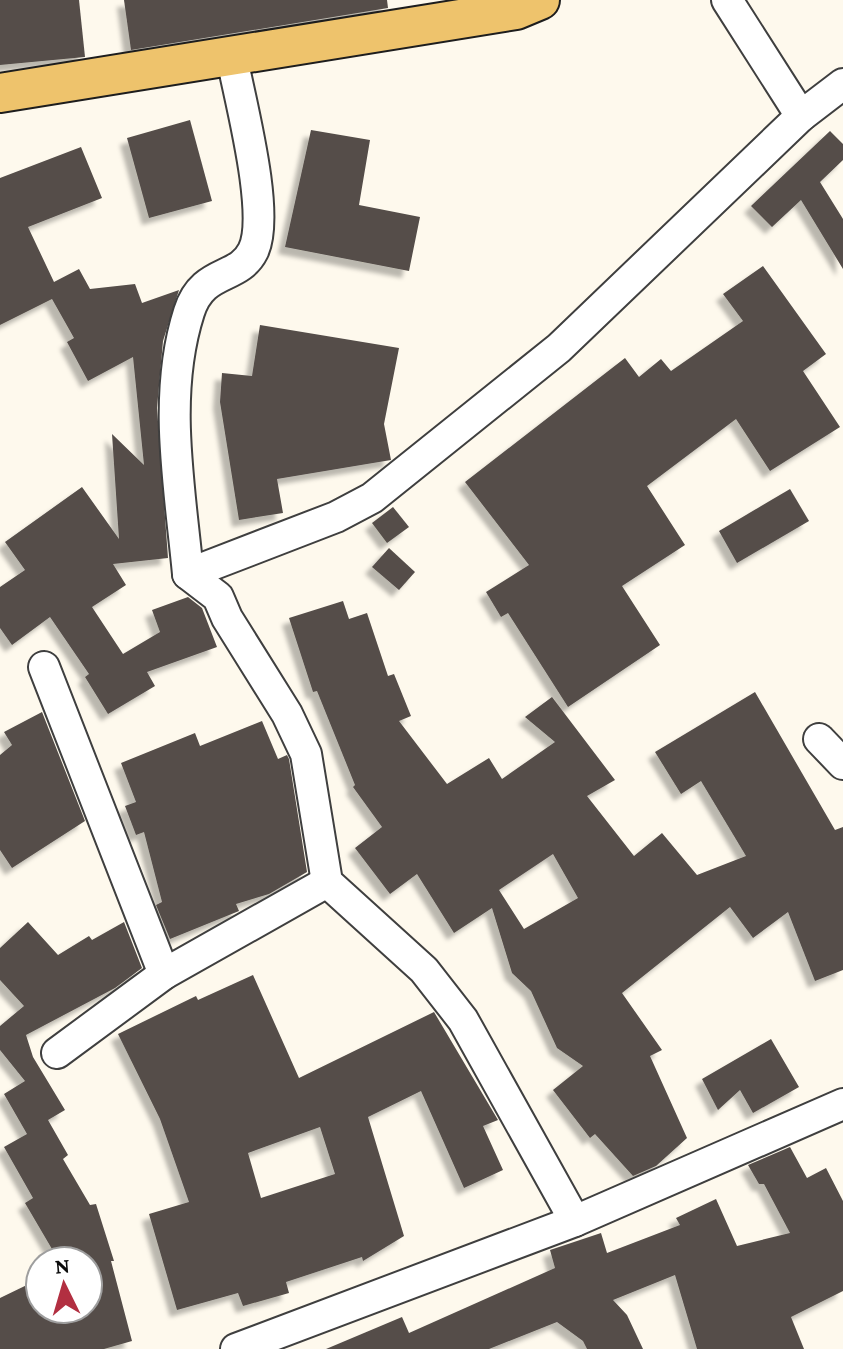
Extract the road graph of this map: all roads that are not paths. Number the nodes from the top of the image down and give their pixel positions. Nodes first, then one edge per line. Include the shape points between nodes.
1 (540, 0) edge
2 (727, 0) edge
3 (232, 58) junction
4 (843, 84) edge
5 (0, 93) edge
6 (801, 116) junction
7 (188, 574) junction
8 (44, 667) dead end
9 (819, 739) dead end
10 (843, 764) edge
11 (327, 882) junction
12 (164, 974) junction
13 (57, 1053) dead end
14 (843, 1104) edge
15 (575, 1221) junction
16 (236, 1349) edge

1 - 3 main road via 516,10
2 - 6 street
3 - 5 main road
3 - 7 street via 258,207 253,251 240,265 204,283 189,311 177,375 175,434
4 - 6 street
6 - 7 street via 559,348 372,498
7 - 11 street via 218,597 306,754
8 - 12 street
9 - 10 street
11 - 12 street
11 - 15 street via 424,970 463,1020
12 - 13 street
14 - 15 street
15 - 16 street

